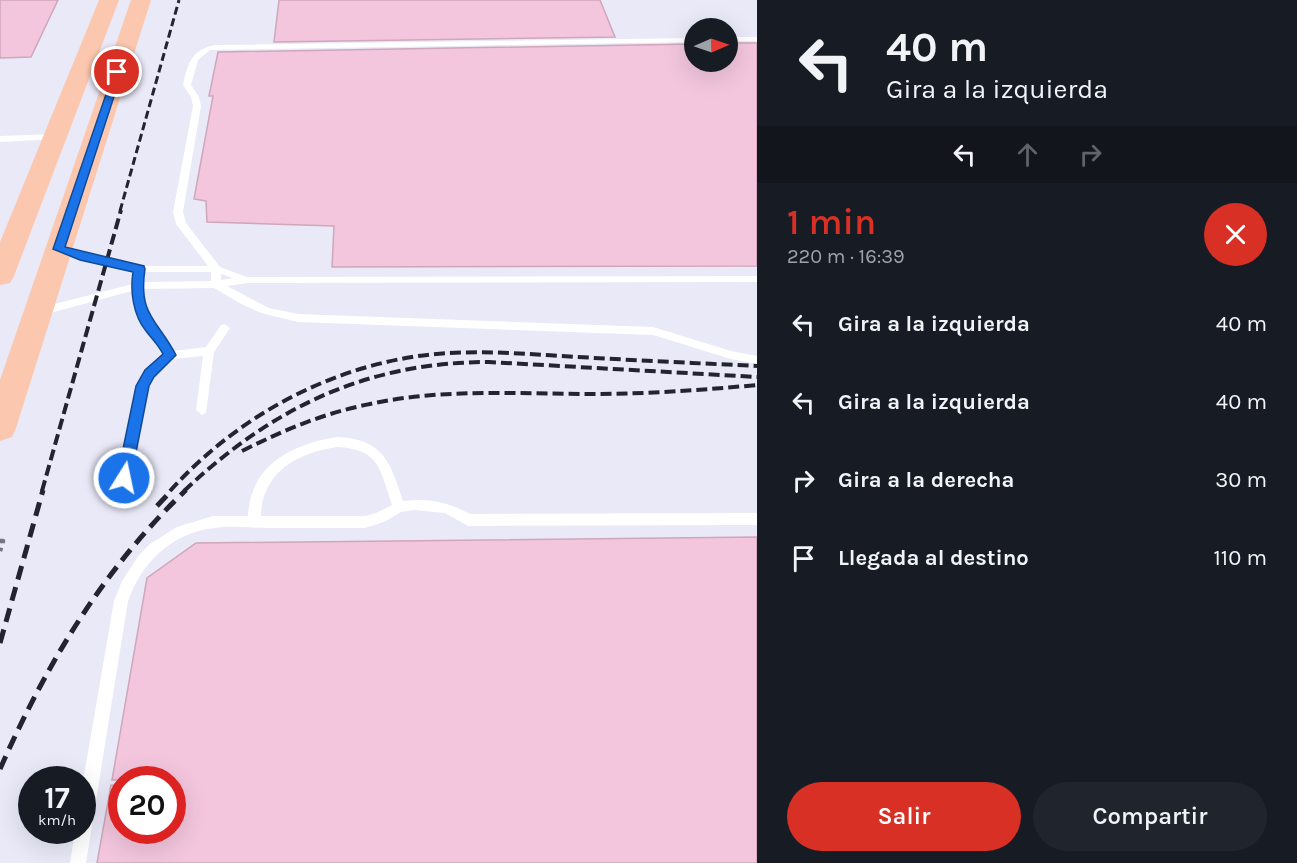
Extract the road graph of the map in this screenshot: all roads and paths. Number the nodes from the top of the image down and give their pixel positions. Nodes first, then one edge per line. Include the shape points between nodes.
1 (109, 0) edge
2 (141, 0) edge
3 (738, 39) edge
4 (757, 39) edge
5 (684, 40) edge
6 (55, 137) junction
7 (0, 139) edge
8 (58, 249) junction
9 (2, 269) edge
10 (140, 269) junction
11 (216, 269) junction
12 (247, 279) junction
13 (757, 279) edge
14 (216, 284) junction
15 (137, 286) junction
16 (39, 312) junction
17 (225, 328) dead end
18 (209, 351) junction
19 (170, 355) junction
20 (757, 360) edge
21 (202, 410) dead end
22 (0, 428) edge
23 (124, 478) dead end
24 (399, 507) junction
25 (757, 519) edge
26 (255, 522) junction
27 (0, 541) edge
28 (0, 551) edge
29 (78, 863) edge

1 - 6 main road
2 - 8 main road
3 - 4 lane
5 - 11 lane via 203,50 194,60 187,85 197,106 178,212 181,224
6 - 7 lane
6 - 9 main road
8 - 10 lane
8 - 16 main road
10 - 11 lane
10 - 15 lane
11 - 12 lane
11 - 14 lane
12 - 13 lane
12 - 14 lane
14 - 15 lane
14 - 20 lane via 249,305 285,317 653,331
15 - 16 lane
15 - 19 lane via 145,318
16 - 22 main road
17 - 18 lane
18 - 19 lane
18 - 21 lane
19 - 23 lane via 142,386
24 - 25 lane via 447,508 468,520
24 - 26 lane via 365,522
24 - 26 lane via 379,457 344,440 308,448 276,467 257,493
26 - 29 lane via 212,522 175,532 140,562 126,585
27 - 28 path

